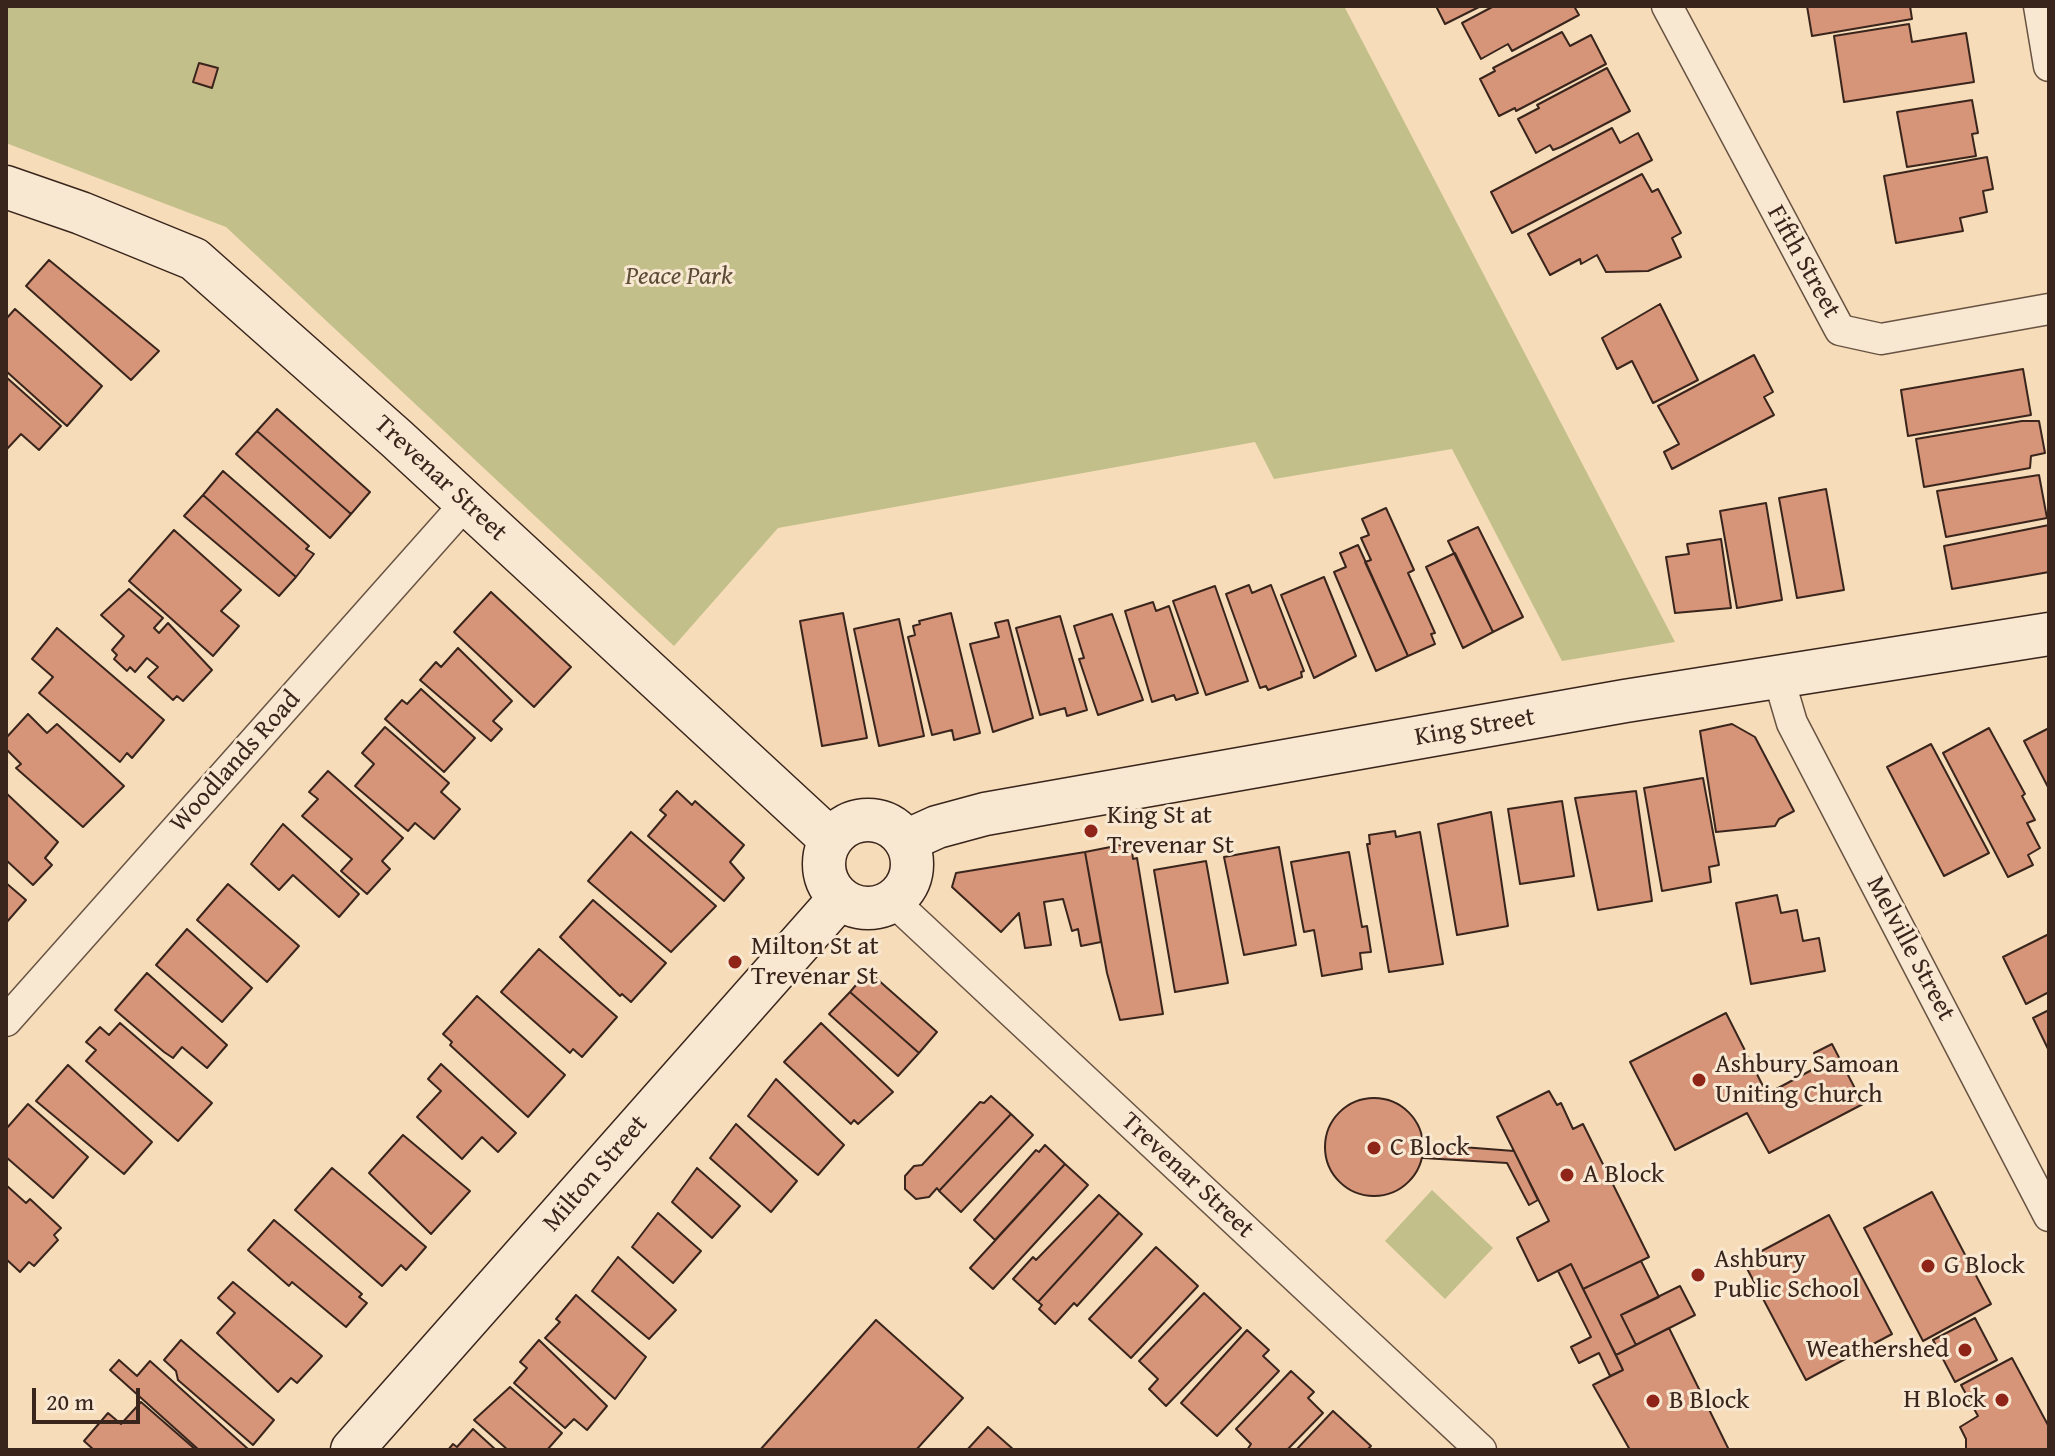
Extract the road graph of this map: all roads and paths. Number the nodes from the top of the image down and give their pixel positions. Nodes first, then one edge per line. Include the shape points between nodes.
1 (1667, 6) edge
2 (2039, 6) edge
3 (2049, 66) edge
4 (6, 187) edge
5 (2049, 309) edge
6 (466, 503) junction
7 (2049, 634) edge
8 (1779, 679) junction
9 (831, 840) junction
10 (906, 841) junction
11 (840, 898) junction
12 (893, 901) junction
13 (6, 1021) edge
14 (2049, 1216) edge
15 (352, 1450) edge
16 (1481, 1450) edge

1 - 5 street, Fifth Street via 1840,330 1881,339
2 - 3 street
4 - 6 main road, Trevenar Street via 194,259
6 - 9 main road, Trevenar Street
6 - 13 street, Woodlands Road
7 - 8 main road, King Street
8 - 10 main road, King Street via 1625,701 985,814
8 - 14 street, Melville Street via 1792,723
9 - 10 main road via 854,822 868,820 883,822
9 - 11 main road via 825,852 826,877
10 - 12 main road via 913,867 910,880
11 - 12 main road via 866,908
11 - 15 main road, Milton Street
12 - 16 street, Trevenar Street

